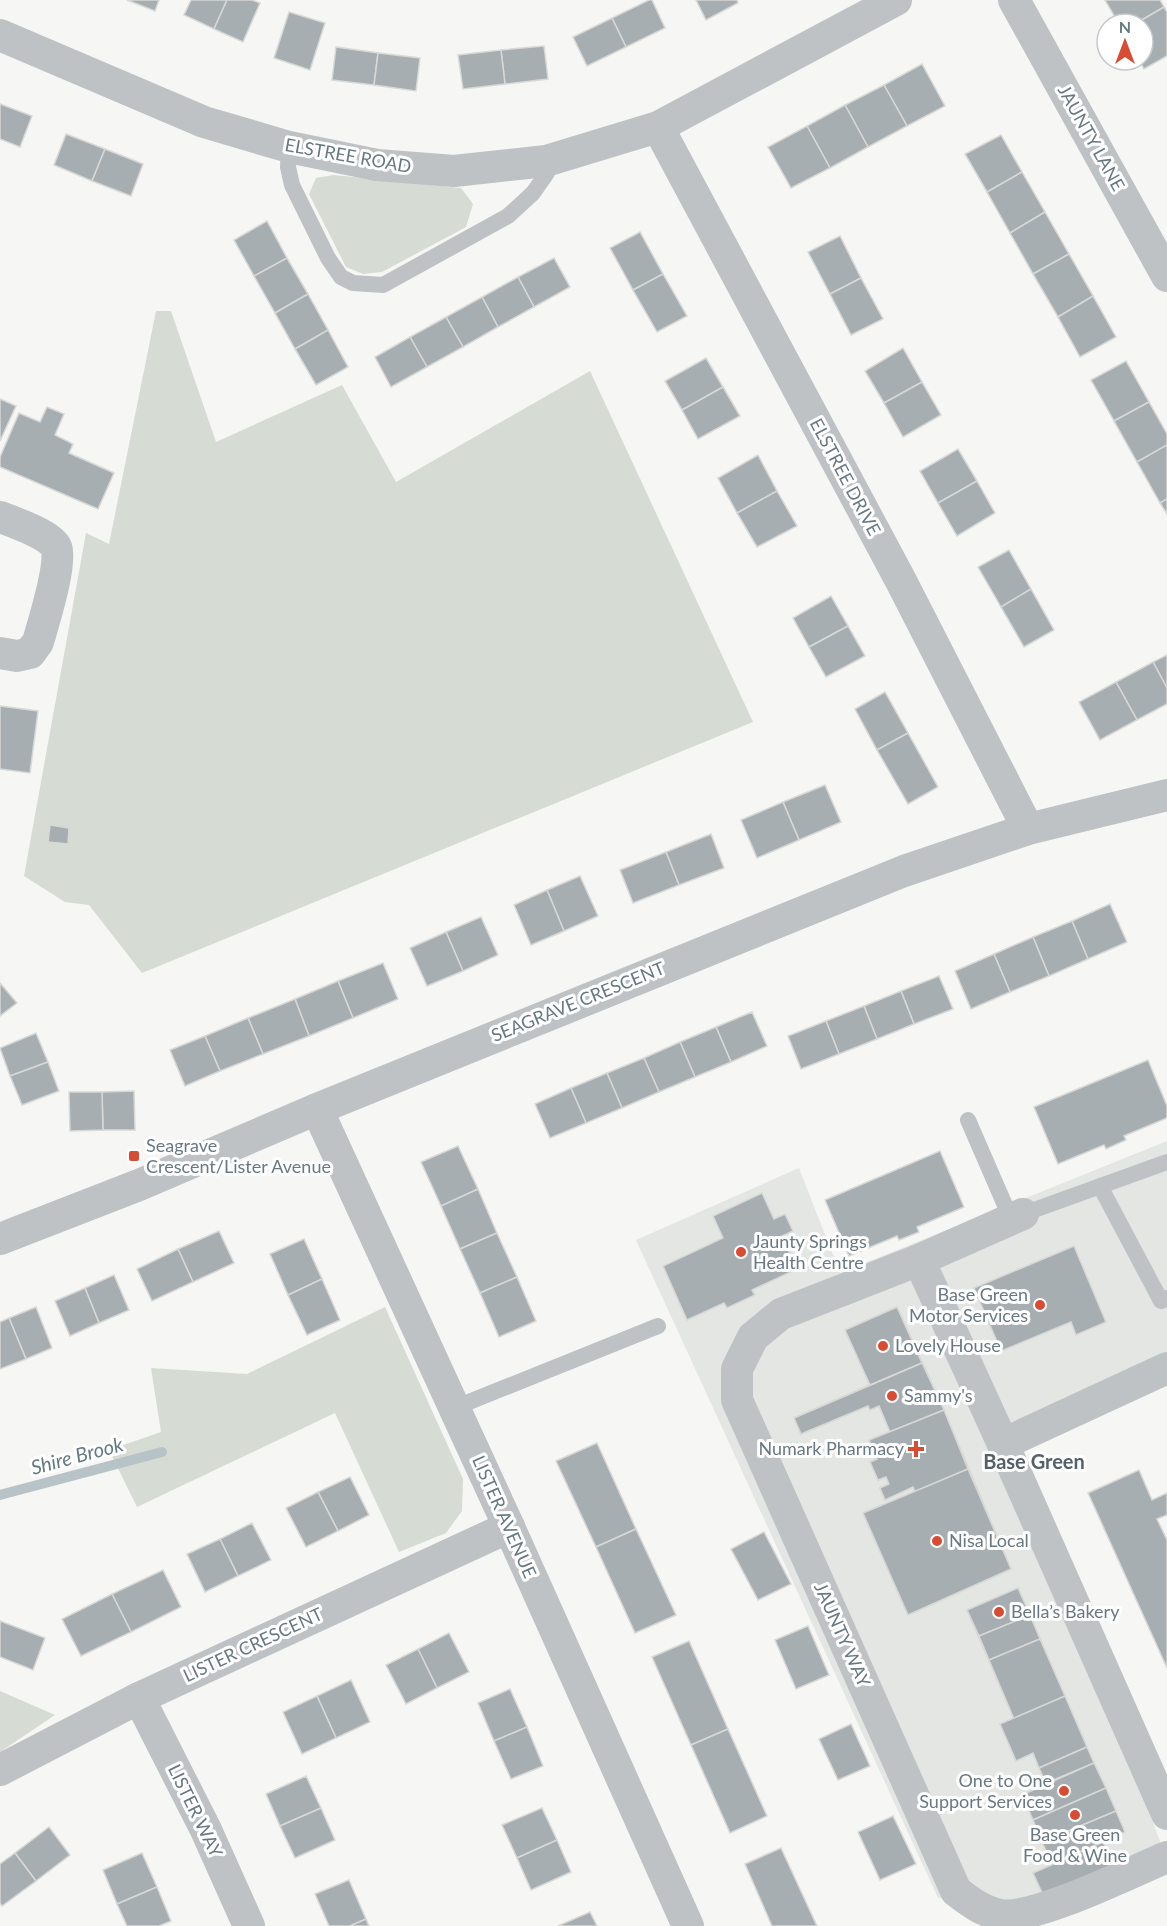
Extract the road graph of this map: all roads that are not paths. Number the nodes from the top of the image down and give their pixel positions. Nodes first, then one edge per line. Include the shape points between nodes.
1 (896, 0) edge
2 (1014, 0) edge
3 (0, 35) edge
4 (658, 127) junction
5 (290, 147) junction
6 (546, 161) junction
7 (1167, 276) edge
8 (0, 517) edge
9 (15, 653) edge
10 (1167, 795) edge
11 (1028, 829) junction
12 (317, 1109) junction
13 (968, 1120) dead end
14 (1167, 1162) edge
15 (1100, 1186) junction
16 (1017, 1216) junction
17 (0, 1239) edge
18 (918, 1260) junction
19 (1167, 1298) edge
20 (658, 1326) dead end
21 (1167, 1368) edge
22 (454, 1408) junction
23 (1003, 1443) junction
24 (509, 1527) junction
25 (139, 1698) junction
26 (0, 1770) edge
27 (1160, 1779) edge
28 (1167, 1814) edge
29 (1167, 1857) edge
30 (249, 1926) edge
31 (688, 1926) edge

1 - 4 street, ELSTREE ROAD
2 - 7 street, JAUNTY LANE
3 - 5 street, ELSTREE ROAD via 204,122
4 - 6 street, ELSTREE ROAD
4 - 11 street, ELSTREE DRIVE via 901,581
5 - 6 street, ELSTREE ROAD via 377,165 454,171
5 - 6 lane via 288,167 292,185 334,267 353,284 383,285 508,216 543,180
8 - 9 street via 48,538 56,547 58,562 38,642
10 - 11 street, SEAGRAVE CRESCENT
11 - 12 street, SEAGRAVE CRESCENT via 904,871
12 - 17 street, SEAGRAVE CRESCENT
12 - 22 street, LISTER AVENUE
13 - 16 lane
14 - 15 lane
15 - 16 lane
15 - 19 lane via 1161,1301
16 - 18 street, JAUNTY WAY
18 - 23 street
18 - 29 street, JAUNTY WAY via 781,1314 753,1337 737,1369 737,1400 956,1891 975,1906 1002,1915 1038,1911
20 - 22 lane
21 - 23 street
22 - 24 street, LISTER AVENUE
23 - 27 street
24 - 25 street, LISTER CRESCENT
24 - 31 street, LISTER AVENUE
25 - 26 street, LISTER CRESCENT
25 - 30 street, LISTER WAY
27 - 28 street

